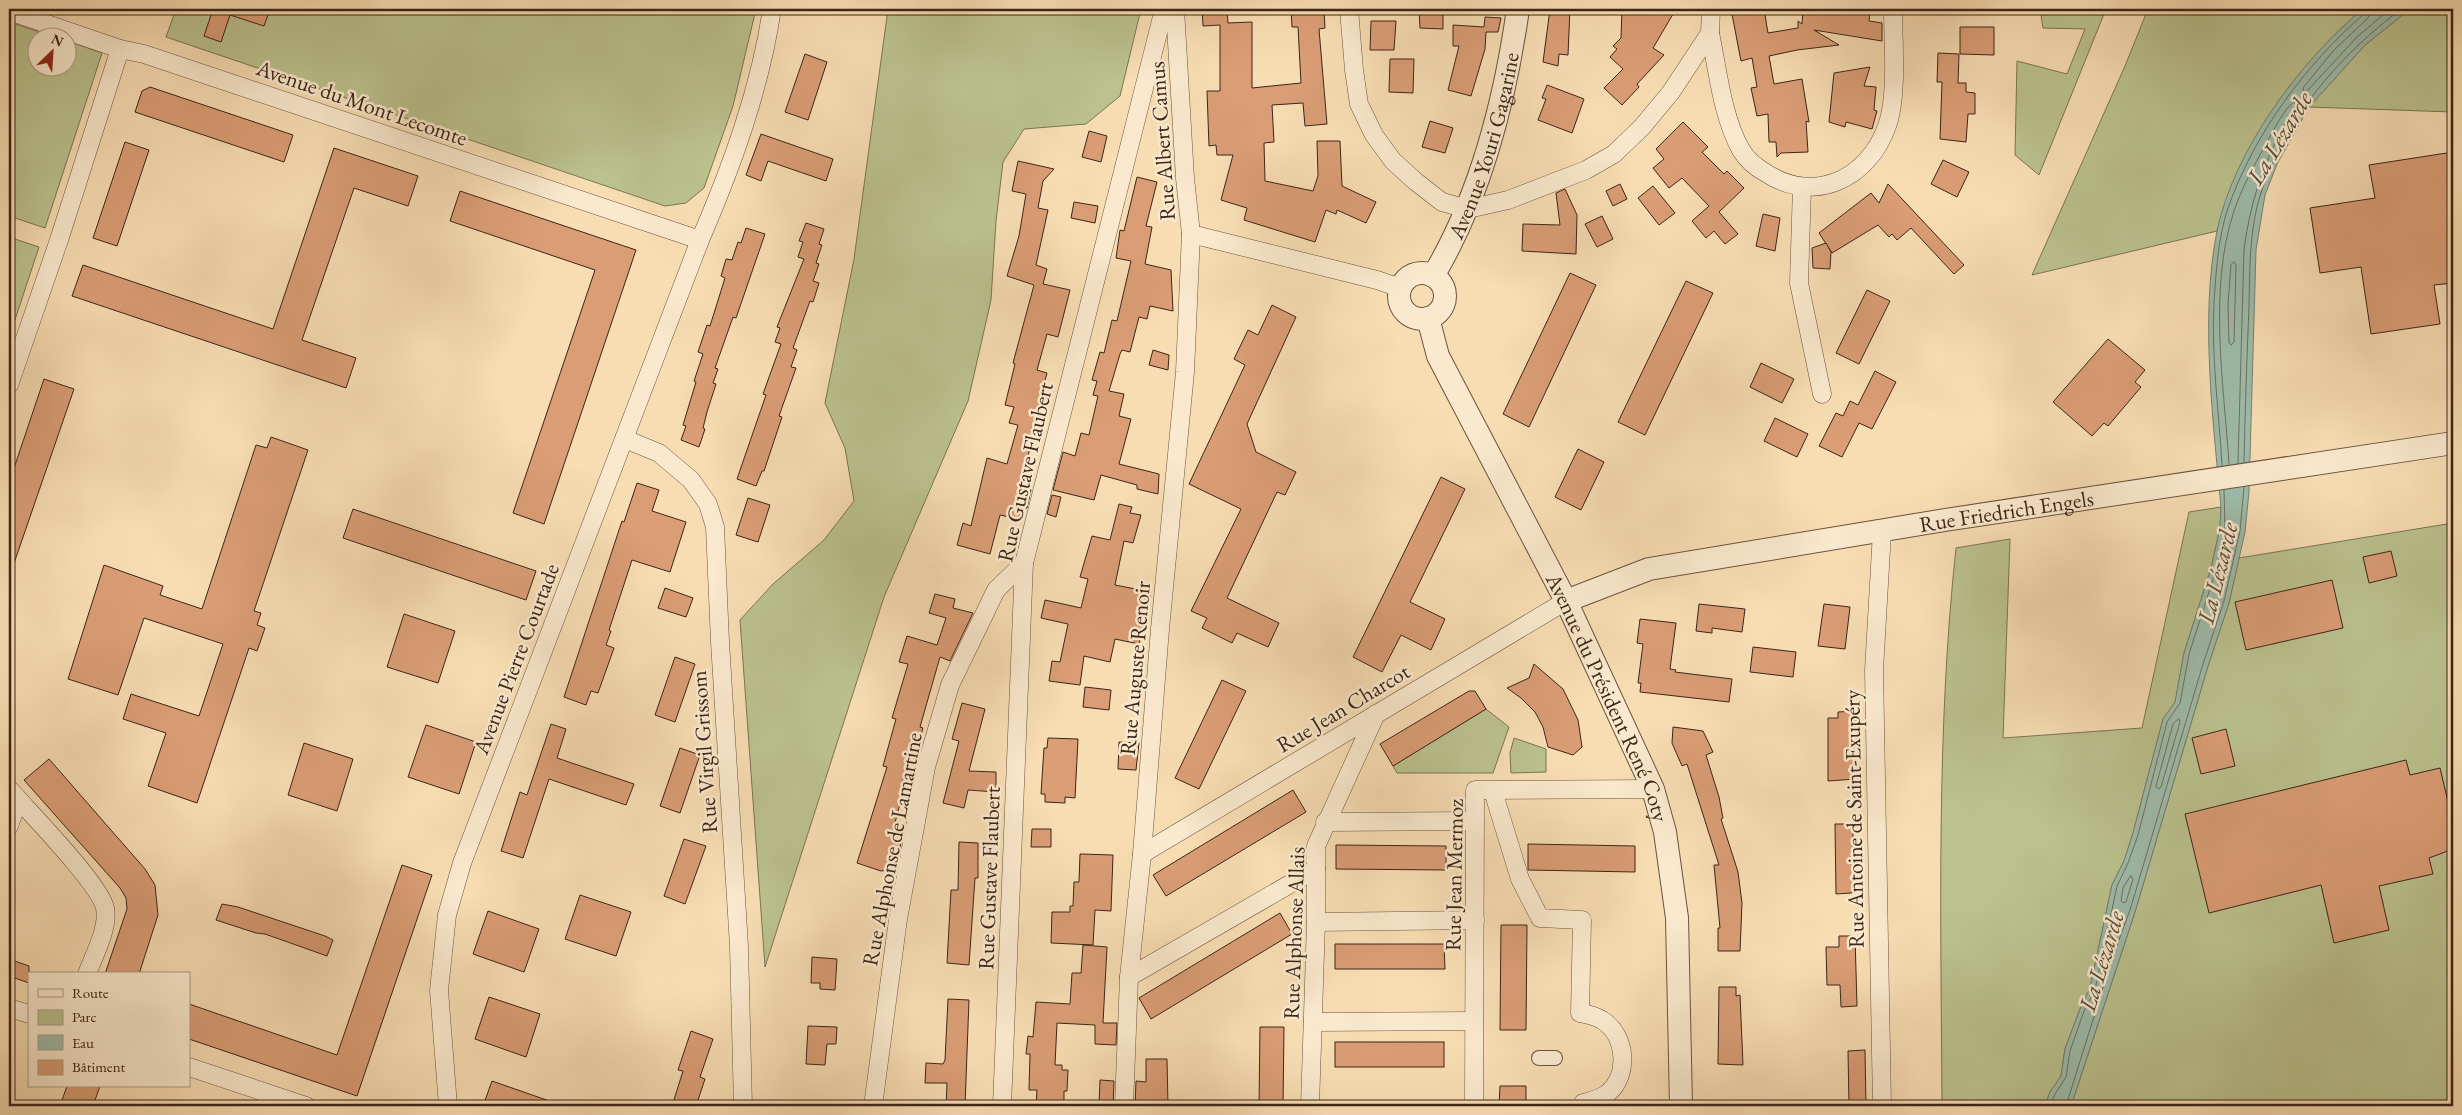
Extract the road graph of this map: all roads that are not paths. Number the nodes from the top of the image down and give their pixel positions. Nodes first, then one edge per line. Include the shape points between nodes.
1 (772, 9) edge
2 (1164, 9) edge
3 (1175, 9) edge
4 (1349, 9) edge
5 (1518, 9) edge
6 (1711, 9) edge
7 (1893, 9) edge
8 (9, 11) edge
9 (1710, 33) junction
10 (120, 49) junction
11 (1802, 187) junction
12 (1468, 209) junction
13 (1191, 234) junction
14 (700, 240) junction
15 (1433, 276) junction
16 (1400, 288) junction
17 (1428, 318) junction
18 (9, 385) edge
19 (1822, 394) dead end
20 (625, 439) junction
21 (2453, 443) edge
22 (1882, 532) junction
23 (1024, 563) junction
24 (1566, 601) junction
25 (1376, 714) junction
26 (1653, 789) junction
27 (1493, 790) junction
28 (13, 794) edge
29 (1475, 821) junction
30 (1325, 822) junction
31 (9, 826) edge
32 (1142, 854) junction
33 (1316, 869) junction
34 (1475, 920) junction
35 (1316, 922) junction
36 (88, 972) edge
37 (1130, 977) junction
38 (9, 1008) edge
39 (28, 1014) edge
40 (1474, 1021) junction
41 (1313, 1022) junction
42 (1539, 1058) dead end
43 (1554, 1058) dead end
44 (190, 1067) edge
45 (306, 1106) edge
46 (448, 1106) edge
47 (743, 1106) edge
48 (872, 1106) edge
49 (1002, 1106) edge
50 (1124, 1106) edge
51 (1310, 1106) edge
52 (1474, 1106) edge
53 (1583, 1106) edge
54 (1681, 1106) edge
55 (1882, 1106) edge

1 - 14 street, Avenue Pierre Courtade via 749,110 725,182
2 - 23 street, Rue Gustave Flaubert
3 - 13 street, Rue Albert Camus
4 - 12 street via 1359,104 1374,135 1393,161 1429,192 1442,202
5 - 12 street, Avenue Youri Gagarine via 1513,47 1496,118
6 - 9 street
7 - 11 street via 1892,107 1888,126 1878,147 1864,165 1847,178 1827,186
8 - 10 street, Avenue du Mont Lecomte
9 - 11 street via 1731,129 1742,152 1757,168 1778,181
9 - 12 street via 1670,92 1642,127 1614,154 1586,170 1508,200
10 - 14 street, Avenue du Mont Lecomte via 144,54
10 - 18 street
11 - 19 street via 1799,282
12 - 15 street, Avenue Youri Gagarine
13 - 16 street, Rue Albert Camus
13 - 32 street, Rue Auguste Renoir via 1185,372
14 - 20 street, Avenue Pierre Courtade
15 - 16 street via 1414,274
15 - 17 street via 1442,286 1445,299 1439,311
16 - 17 street via 1399,301 1405,312 1416,318
17 - 24 street, Avenue du Président René Coty via 1438,356
20 - 46 street, Avenue Pierre Courtade via 466,854 447,915 439,990
20 - 47 street, Rue Virgil Grissom via 659,453 691,480 708,504 715,527 739,946
21 - 22 street, Rue Friedrich Engels
22 - 24 street, Rue Friedrich Engels via 1649,569
22 - 55 street, Rue Antoine de Saint-Exupéry via 1874,670
23 - 48 street, Rue Alphonse de Lamartine via 996,590 950,685 926,767 898,919
23 - 49 street, Rue Gustave Flaubert
24 - 25 street, Rue Jean Charcot
24 - 26 street, Avenue du Président René Coty
25 - 30 street, Rue Alphonse Allais
25 - 32 street, Rue Jean Charcot
26 - 27 street, Rue Jean Mermoz
26 - 54 street, Avenue du Président René Coty via 1666,832 1678,918
27 - 29 street, Rue Jean Mermoz via 1475,790
27 - 53 street via 1520,880 1540,918 1582,920 1580,1013 1602,1020 1612,1028 1622,1052 1622,1070 1614,1087
28 - 31 street
28 - 36 street via 95,887 105,907 105,923
29 - 30 street
29 - 34 street, Rue Jean Mermoz
30 - 33 street, Rue Alphonse Allais via 1316,846
32 - 37 street, Rue Auguste Renoir
33 - 35 street, Rue Alphonse Allais
33 - 37 street
34 - 35 street
34 - 40 street, Rue Jean Mermoz
35 - 41 street, Rue Alphonse Allais
37 - 50 street, Rue Auguste Renoir
38 - 39 street
40 - 41 street
40 - 52 street, Rue Jean Mermoz
41 - 51 street, Rue Alphonse Allais
42 - 43 street
44 - 45 street

